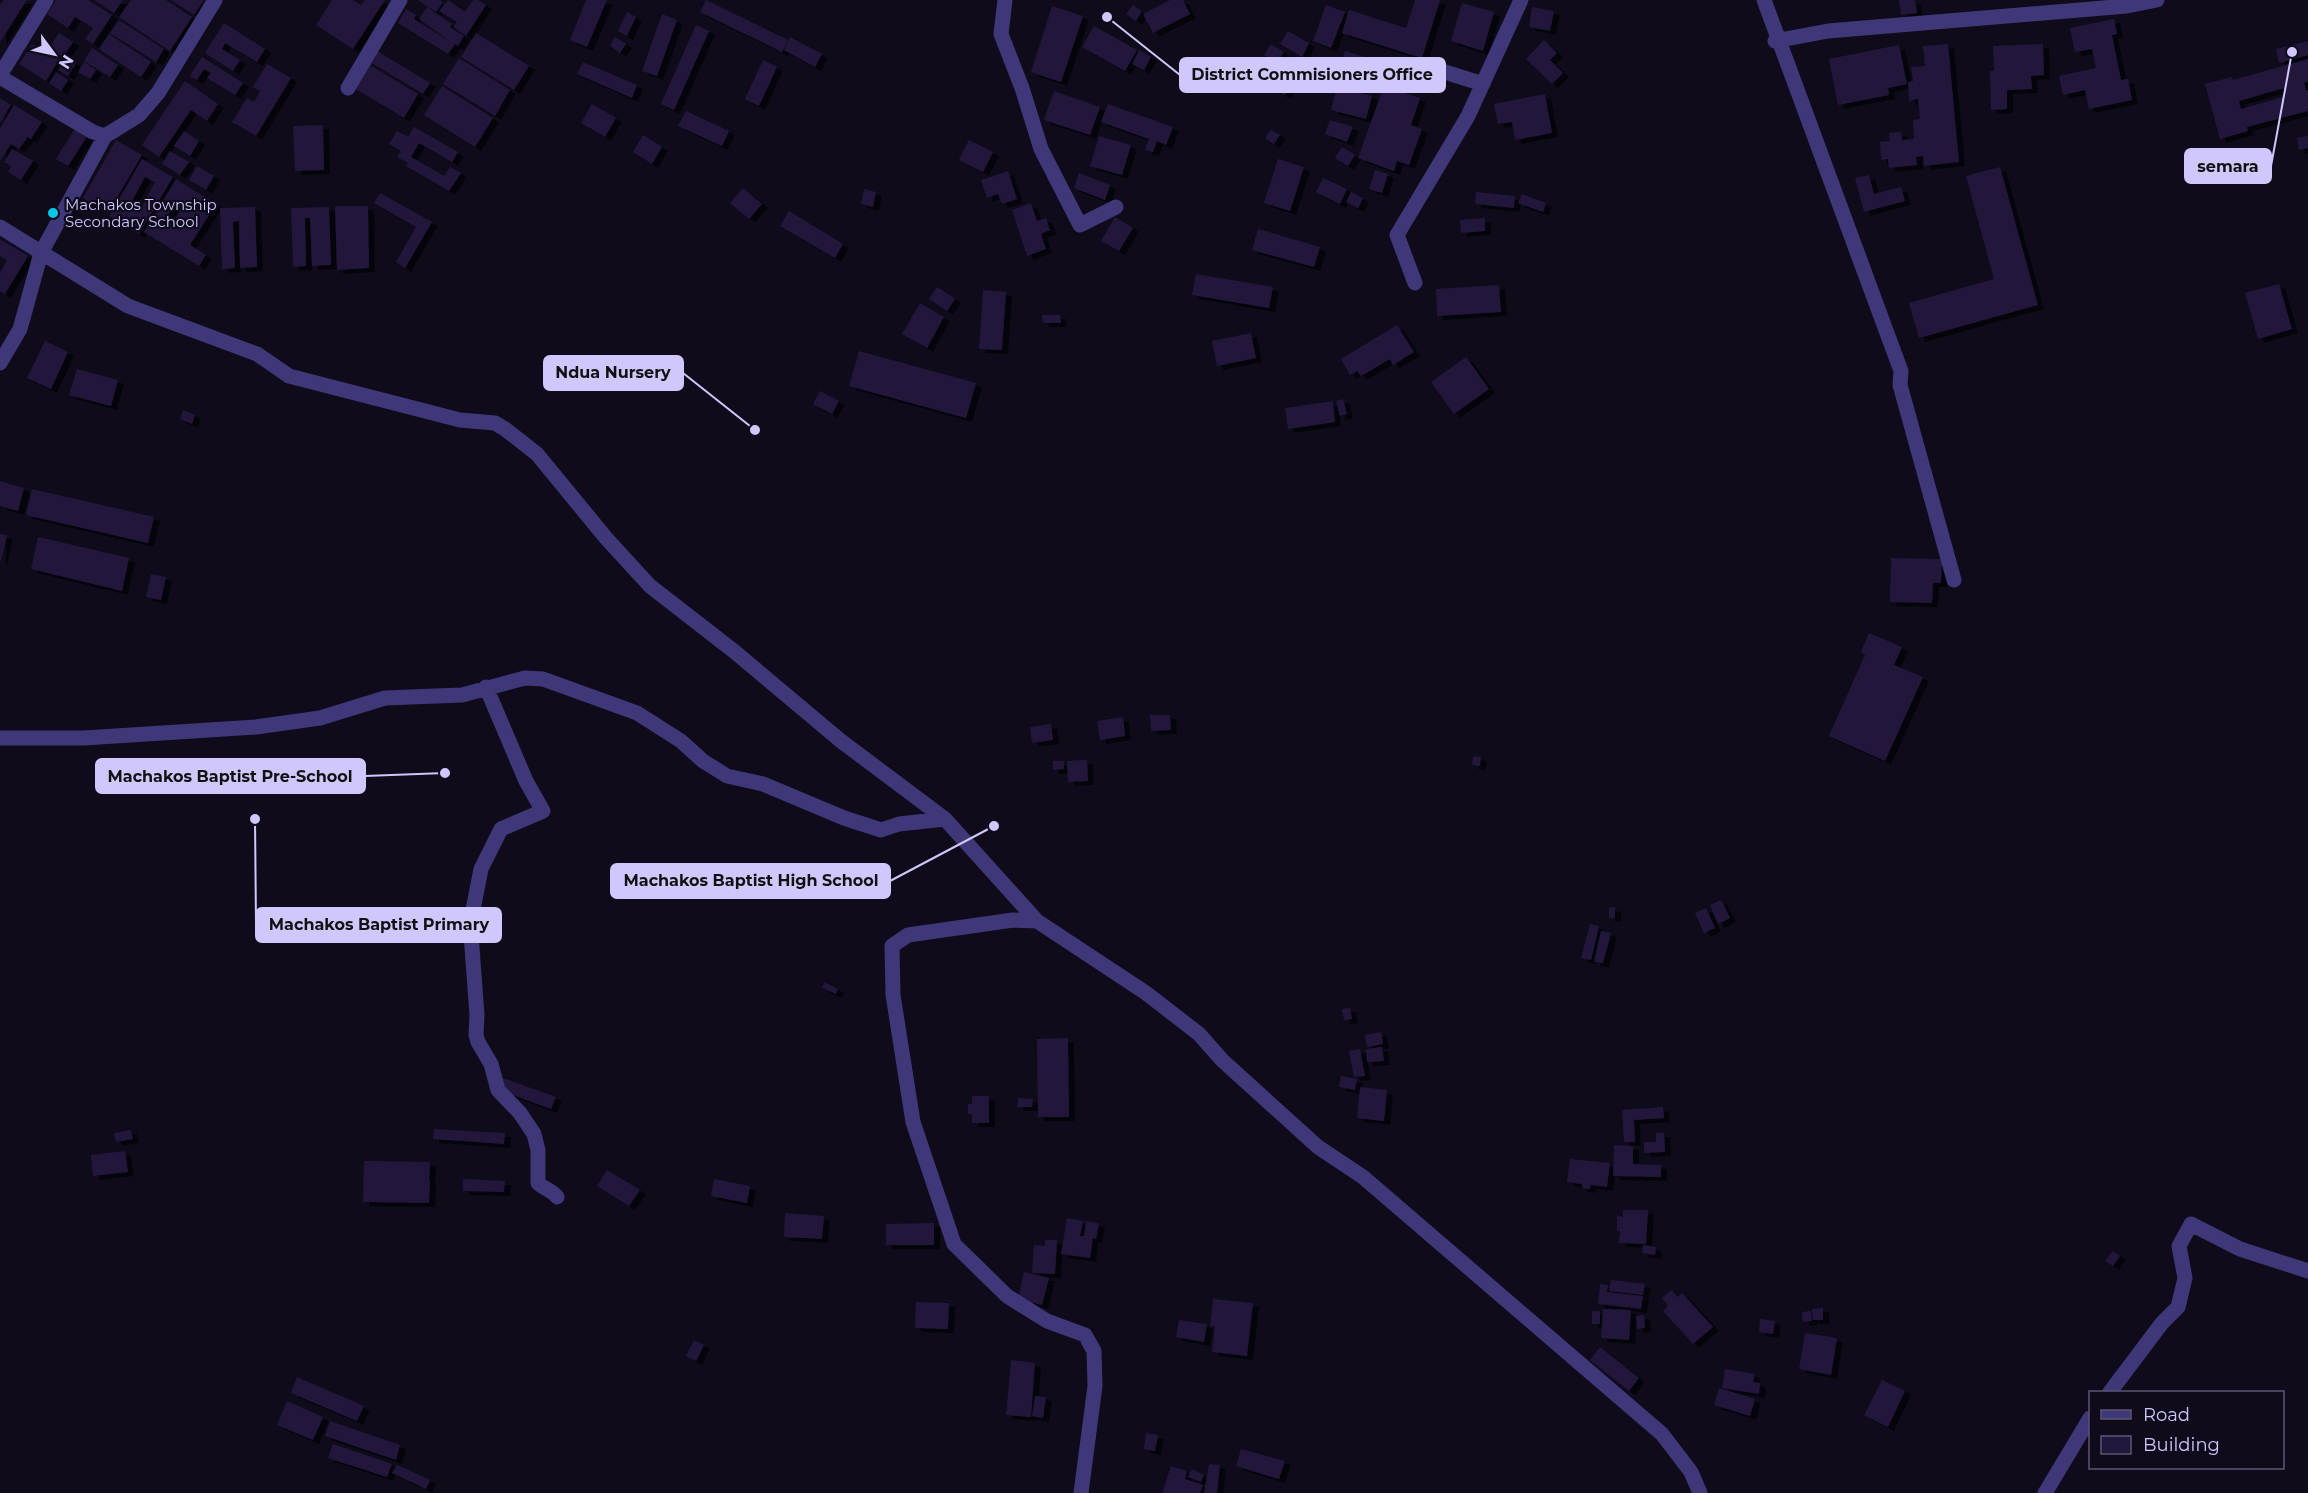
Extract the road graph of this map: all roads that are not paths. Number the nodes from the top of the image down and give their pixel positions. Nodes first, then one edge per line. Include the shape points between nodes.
1 (46, 0) edge
2 (215, 0) edge
3 (400, 0) edge
4 (1005, 0) edge
5 (1521, 0) edge
6 (1764, 0) edge
7 (2157, 0) edge
8 (1777, 40) junction
9 (1429, 68) dead end
10 (0, 76) edge
11 (1483, 84) junction
12 (348, 88) dead end
13 (105, 136) junction
14 (1116, 207) dead end
15 (0, 227) edge
16 (41, 253) junction
17 (1415, 282) dead end
18 (0, 363) edge
19 (1954, 580) dead end
20 (486, 687) junction
21 (0, 738) edge
22 (945, 819) junction
23 (1037, 921) junction
24 (557, 1197) dead end
25 (2308, 1271) edge
26 (2111, 1391) edge
27 (2089, 1421) edge
28 (1081, 1493) edge
29 (1700, 1493) edge
30 (2045, 1493) edge

1 - 10 street
2 - 13 street via 158,93 139,115
3 - 12 street
4 - 14 street via 1001,34 1041,149 1080,225
5 - 11 street
6 - 8 street
7 - 8 street via 2116,8 1828,31
8 - 19 street via 1901,371 1900,385
9 - 11 street
10 - 13 street
11 - 17 street via 1397,235
13 - 16 street
15 - 16 street
16 - 18 street via 20,330
16 - 22 street via 128,306 257,354 289,376 460,420 495,423 505,429 537,454 650,586 841,741
20 - 21 street via 462,695 385,698 320,718 256,727 84,738
20 - 22 street via 525,678 543,679 627,709 681,741 727,776 763,784 881,830
20 - 24 street via 543,811 501,829 481,869 471,934 476,1035 491,1064 498,1090 534,1134 538,1183
22 - 23 street
23 - 28 street via 1012,920 908,935 892,946 894,995 913,1122 954,1244 1007,1296 1047,1321 1085,1335 1094,1351 1095,1386
23 - 29 street via 1146,993 1199,1034 1222,1060 1318,1147 1363,1177 1662,1434 1691,1472
25 - 26 street via 2240,1249 2191,1224 2178,1246 2185,1278 2178,1307
27 - 30 street

